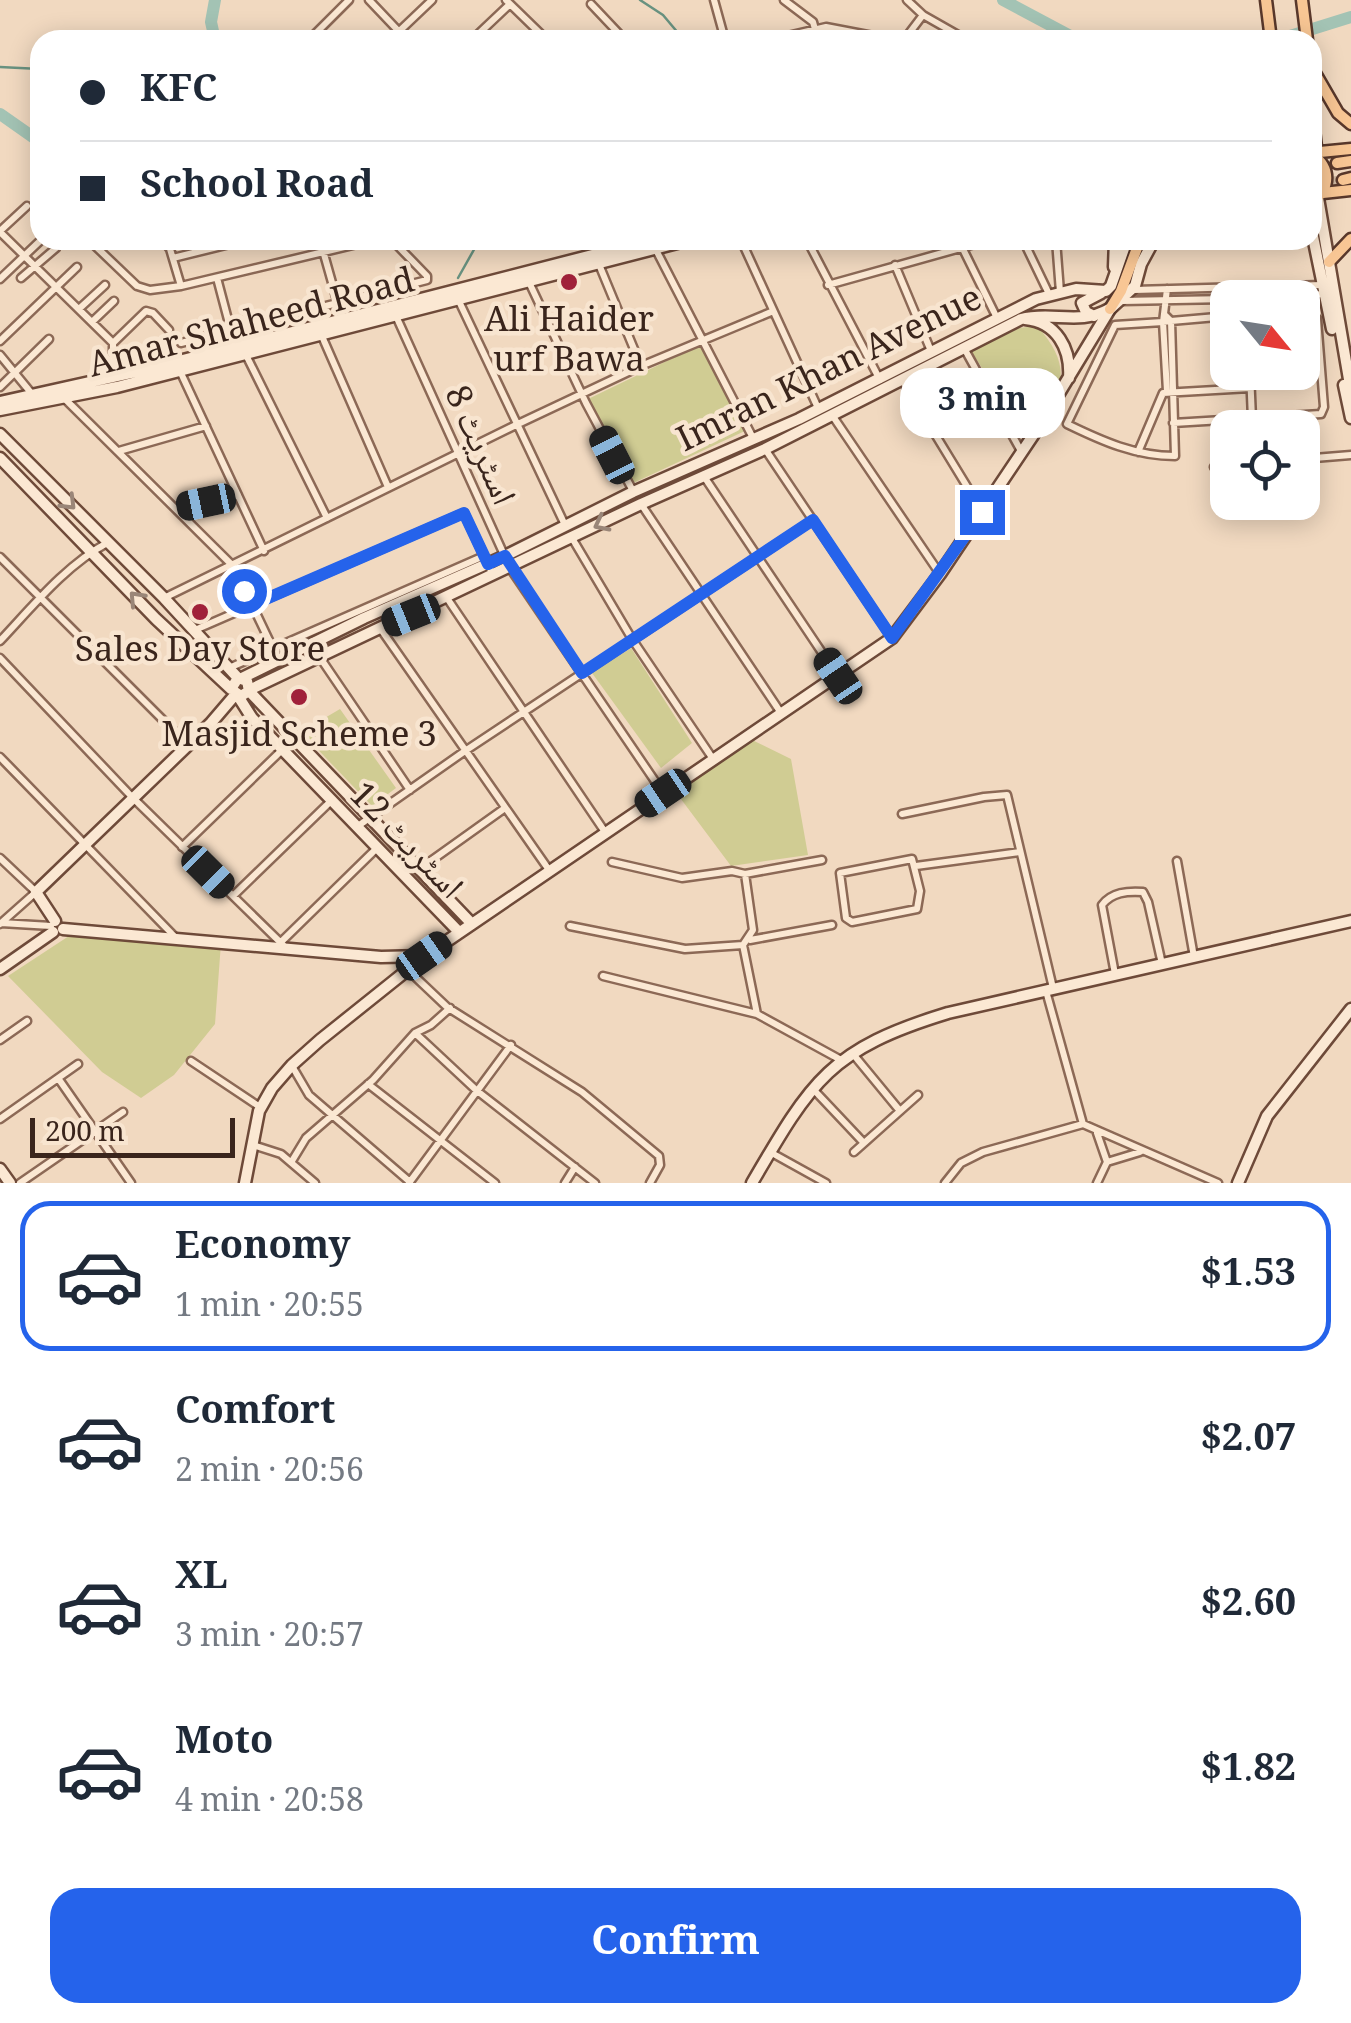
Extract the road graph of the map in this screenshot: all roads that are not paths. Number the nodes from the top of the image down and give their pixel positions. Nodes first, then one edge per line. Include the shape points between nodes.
1 (349, 0) edge
2 (369, 0) edge
3 (432, 0) edge
4 (714, 0) edge
5 (784, 0) edge
6 (907, 0) edge
7 (1266, 0) edge
8 (1302, 0) edge
9 (508, 2) edge
10 (591, 4) dead end
11 (922, 15) junction
12 (815, 28) junction
13 (318, 30) edge
14 (397, 30) edge
15 (401, 30) edge
16 (481, 30) edge
17 (537, 30) edge
18 (616, 30) edge
19 (723, 30) edge
20 (808, 30) edge
21 (842, 30) edge
22 (911, 30) edge
23 (949, 30) edge
24 (1270, 30) edge
25 (1306, 30) edge
26 (1322, 85) edge
27 (1351, 124) edge
28 (1351, 149) edge
29 (1322, 152) edge
30 (1351, 161) edge
31 (1336, 163) dead end
32 (1351, 190) edge
33 (1322, 197) edge
34 (27, 206) dead end
35 (1322, 221) edge
36 (0, 231) edge
37 (1351, 239) edge
38 (31, 250) edge
39 (54, 250) edge
40 (99, 250) edge
41 (169, 250) edge
42 (198, 250) edge
43 (332, 250) edge
44 (402, 250) edge
45 (657, 250) edge
46 (744, 250) edge
47 (812, 250) edge
48 (951, 250) edge
49 (963, 250) edge
50 (1029, 250) edge
51 (1056, 250) edge
52 (1115, 250) edge
53 (1123, 250) edge
54 (1136, 250) edge
55 (1148, 250) edge
56 (1315, 250) edge
57 (601, 251) edge
58 (324, 252) junction
59 (26, 255) junction
60 (173, 258) junction
61 (1329, 262) junction
62 (37, 266) junction
63 (895, 266) junction
64 (77, 267) dead end
65 (0, 278) edge
66 (21, 278) dead end
67 (216, 278) junction
68 (1114, 278) junction
69 (528, 280) junction
70 (105, 285) dead end
71 (828, 285) junction
72 (58, 286) junction
73 (181, 286) junction
74 (1167, 289) junction
75 (1132, 290) junction
76 (1320, 290) edge
77 (1323, 290) junction
78 (1106, 291) junction
79 (1054, 293) junction
80 (457, 297) junction
81 (1122, 300) junction
82 (1210, 300) edge
83 (114, 302) dead end
84 (1167, 302) junction
85 (338, 305) junction
86 (80, 308) junction
87 (393, 309) junction
88 (1110, 309) junction
89 (771, 312) junction
90 (996, 316) junction
91 (1096, 316) junction
92 (1210, 317) edge
93 (342, 318) junction
94 (1022, 319) junction
95 (1167, 320) junction
96 (92, 321) junction
97 (169, 330) dead end
98 (230, 330) junction
99 (321, 332) junction
100 (50, 340) dead end
101 (702, 340) junction
102 (0, 341) edge
103 (182, 343) dead end
104 (113, 344) junction
105 (964, 348) junction
106 (932, 351) junction
107 (246, 354) junction
108 (0, 355) edge
109 (1320, 357) edge
110 (641, 366) junction
111 (180, 370) junction
112 (16, 372) junction
113 (1069, 379) junction
114 (880, 380) junction
115 (902, 380) junction
116 (114, 382) junction
117 (0, 386) edge
118 (1210, 390) edge
119 (1351, 390) edge
120 (1171, 391) junction
121 (32, 394) junction
122 (583, 394) junction
123 (65, 398) junction
124 (0, 402) edge
125 (818, 408) junction
126 (0, 410) edge
127 (1320, 414) edge
128 (832, 415) junction
129 (1351, 418) edge
130 (1210, 421) edge
131 (1173, 423) junction
132 (518, 424) junction
133 (206, 426) junction
134 (0, 434) edge
135 (753, 438) junction
136 (765, 449) junction
137 (118, 451) junction
138 (1022, 452) junction
139 (1138, 452) junction
140 (457, 455) junction
141 (1351, 455) edge
142 (0, 458) edge
143 (1320, 458) edge
144 (702, 475) junction
145 (388, 487) junction
146 (633, 492) junction
147 (238, 495) junction
148 (641, 504) junction
149 (175, 508) junction
150 (982, 512) junction
151 (328, 518) junction
152 (813, 520) junction
153 (566, 526) junction
154 (572, 538) junction
155 (108, 543) junction
156 (90, 552) junction
157 (264, 552) junction
158 (757, 556) junction
159 (0, 557) edge
160 (486, 560) junction
161 (508, 562) junction
162 (234, 567) junction
163 (940, 574) junction
164 (493, 576) junction
165 (700, 594) junction
166 (164, 598) junction
167 (448, 598) junction
168 (39, 599) junction
169 (252, 605) junction
170 (380, 628) junction
171 (194, 631) junction
172 (892, 638) junction
173 (632, 639) junction
174 (0, 641) edge
175 (272, 649) junction
176 (318, 654) junction
177 (0, 658) edge
178 (278, 660) junction
179 (229, 668) junction
180 (582, 673) junction
181 (838, 676) junction
182 (240, 678) junction
183 (240, 692) junction
184 (524, 712) junction
185 (781, 713) junction
186 (188, 745) junction
187 (283, 750) junction
188 (465, 751) junction
189 (0, 758) edge
190 (713, 759) junction
191 (410, 790) junction
192 (663, 793) junction
193 (132, 798) junction
194 (331, 801) junction
195 (505, 808) junction
196 (902, 814) dead end
197 (372, 817) junction
198 (356, 827) junction
199 (606, 832) junction
200 (84, 844) junction
201 (182, 846) junction
202 (377, 848) junction
203 (1020, 852) junction
204 (0, 858) edge
205 (822, 860) dead end
206 (1176, 861) dead end
207 (612, 862) dead end
208 (916, 866) junction
209 (421, 868) junction
210 (549, 870) junction
211 (745, 874) junction
212 (36, 892) junction
213 (233, 896) junction
214 (1351, 922) edge
215 (1, 924) edge
216 (472, 924) junction
217 (832, 924) dead end
218 (570, 926) dead end
219 (55, 927) junction
220 (459, 932) junction
221 (177, 939) junction
222 (746, 942) junction
223 (284, 946) junction
224 (424, 956) junction
225 (1194, 957) junction
226 (1162, 964) junction
227 (0, 969) edge
228 (408, 970) junction
229 (1115, 975) junction
230 (603, 976) dead end
231 (1050, 990) junction
232 (450, 1008) junction
233 (1351, 1009) edge
234 (757, 1014) junction
235 (27, 1021) dead end
236 (415, 1033) junction
237 (0, 1040) edge
238 (511, 1045) junction
239 (852, 1053) junction
240 (841, 1060) junction
241 (191, 1061) dead end
242 (78, 1064) dead end
243 (292, 1064) junction
244 (58, 1078) junction
245 (368, 1084) junction
246 (813, 1089) junction
247 (476, 1090) junction
248 (918, 1095) dead end
249 (261, 1108) junction
250 (900, 1111) junction
251 (123, 1112) dead end
252 (334, 1115) junction
253 (0, 1119) edge
254 (1082, 1124) junction
255 (95, 1131) junction
256 (1096, 1132) junction
257 (439, 1139) junction
258 (863, 1142) junction
259 (252, 1144) junction
260 (1142, 1151) junction
261 (770, 1152) junction
262 (854, 1152) dead end
263 (292, 1161) junction
264 (1107, 1162) junction
265 (575, 1167) junction
266 (0, 1168) edge
267 (410, 1182) edge
268 (10, 1183) edge
269 (20, 1183) edge
270 (131, 1183) edge
271 (245, 1183) edge
272 (314, 1183) edge
273 (495, 1183) edge
274 (565, 1183) edge
275 (595, 1183) edge
276 (650, 1183) edge
277 (752, 1183) edge
278 (826, 1183) edge
279 (944, 1183) edge
280 (1098, 1183) edge
281 (1218, 1183) edge
282 (1238, 1183) edge

1 - 13 street
2 - 14 street
3 - 15 street
4 - 19 street
5 - 12 street
6 - 11 street
7 - 24 main road
8 - 25 main road
9 - 16 street
9 - 17 street
10 - 18 street
11 - 22 street
11 - 23 street
12 - 20 street
12 - 21 street
26 - 27 main road
28 - 29 main road
30 - 31 main road
32 - 33 main road
34 - 36 street
35 - 61 street
36 - 59 street
37 - 61 main road
38 - 59 street
39 - 62 street
40 - 73 street via 137,286
41 - 60 street
42 - 60 street
43 - 58 street
44 - 85 street via 427,280
45 - 101 street
46 - 89 street
47 - 71 street
48 - 63 street
49 - 90 street
50 - 79 street
51 - 79 street
52 - 68 street
53 - 68 street
54 - 88 main road
55 - 75 street
56 - 77 street
57 - 69 street, Amar Shaheed Road
57 - 87 street, Amar Shaheed Road
57 - 110 street
58 - 67 street
58 - 85 street
59 - 62 street
59 - 65 street
60 - 73 street
61 - 119 street
62 - 66 street
62 - 72 street
63 - 71 street
63 - 106 street
64 - 72 street
67 - 73 street
67 - 98 street
68 - 78 street
69 - 80 street, Amar Shaheed Road
69 - 122 street
70 - 86 street
71 - 114 street
72 - 86 street
72 - 102 street
74 - 75 street
74 - 77 street
74 - 84 street
75 - 81 street
76 - 77 street
77 - 129 street
78 - 79 street, Imran Khan Avenue
78 - 91 street via 1082,304
79 - 90 street, Imran Khan Avenue
80 - 87 street, Amar Shaheed Road
80 - 132 street
81 - 84 street
81 - 88 street
82 - 84 street
83 - 96 street
84 - 95 street
85 - 93 street
85 - 98 street
86 - 96 street
87 - 93 street, Amar Shaheed Road
87 - 99 street, Amar Shaheed Road
87 - 140 street, اسٹریٹ 8
88 - 91 street, Imran Khan Avenue
88 - 113 street
89 - 101 street
89 - 125 street
90 - 106 street, Imran Khan Avenue
91 - 94 street, Imran Khan Avenue
92 - 95 street
93 - 116 street, Amar Shaheed Road
94 - 105 street, Imran Khan Avenue
94 - 113 street via 1060,337
95 - 120 street
95 - 139 street via 1115,325 1067,424
96 - 104 street
97 - 104 street via 146,311
98 - 103 street
99 - 107 street, Amar Shaheed Road
99 - 145 street
100 - 112 street
101 - 110 street
101 - 135 street
104 - 116 street
105 - 115 street, Imran Khan Avenue
105 - 138 street
106 - 114 street, Imran Khan Avenue
107 - 111 street, Amar Shaheed Road
107 - 151 street
108 - 112 street
109 - 127 street
110 - 122 street
111 - 116 street, Amar Shaheed Road
111 - 133 street
112 - 117 street
112 - 121 street
113 - 138 street
114 - 125 street, Imran Khan Avenue
115 - 128 street, Imran Khan Avenue
115 - 150 street
116 - 121 street, Amar Shaheed Road
116 - 123 street, Amar Shaheed Road
118 - 120 street
120 - 131 street
120 - 139 street via 1159,399
121 - 124 street, Amar Shaheed Road
122 - 132 street
122 - 146 street
123 - 126 street, Amar Shaheed Road
123 - 137 street
125 - 135 street, Imran Khan Avenue
128 - 136 street, Imran Khan Avenue
128 - 163 street
130 - 131 street
131 - 139 street via 1175,456
132 - 140 street
132 - 153 street
133 - 137 street
133 - 147 street
134 -> 155 street
135 - 146 street, Imran Khan Avenue
136 - 144 street, Imran Khan Avenue
136 - 152 street
137 - 149 street
138 - 150 street
140 - 145 street
140 - 161 street, اسٹریٹ 8
141 - 143 street
142 - 156 street
144 - 148 street, Imran Khan Avenue
144 - 158 street
145 - 151 street
146 - 153 street, Imran Khan Avenue
147 - 149 street
147 - 157 street
148 -> 154 street, Imran Khan Avenue
148 - 165 street
149 - 162 street
150 - 163 street
151 - 157 street
152 - 158 street
152 - 172 street
153 - 161 street, Imran Khan Avenue
154 - 161 street, Imran Khan Avenue
154 - 173 street
155 - 156 street
155 - 166 street
156 - 168 street
183 -> 156 street via 216,678
157 - 162 street
158 - 165 street
158 - 181 street
159 - 168 street
160 - 161 street, Imran Khan Avenue
160 - 164 street
160 - 169 street via 464,513
160 - 175 street
160 - 178 street, Imran Khan Avenue
161 - 164 street, Imran Khan Avenue
161 - 180 street, اسٹریٹ 8
162 - 166 street
162 - 169 street
163 - 172 street
164 - 167 street, Imran Khan Avenue
165 - 173 street
165 - 185 street
166 - 171 street
167 - 170 street, Imran Khan Avenue
167 - 184 street
168 - 174 street
168 - 186 street
169 - 171 street
169 - 175 street
170 - 176 street, Imran Khan Avenue
170 - 188 street
171 - 179 street
172 - 181 street
173 - 180 street
173 - 190 street
175 - 178 street
175 - 179 street
176 - 183 street, Imran Khan Avenue
176 - 191 street
177 - 193 street
178 - 182 street, Imran Khan Avenue
179 - 182 street
180 - 184 street
180 - 192 street, اسٹریٹ 8
181 - 185 street
182 - 183 street via 248,683
183 - 186 street, Imran Khan Avenue
183 - 187 street, اسٹریٹ 12 via 244,709
183 - 197 street
184 - 188 street
184 - 199 street
185 - 190 street
186 - 193 street, Imran Khan Avenue
187 - 194 street, اسٹریٹ 12
187 - 201 street
188 - 191 street
188 - 195 street
189 - 200 street
190 - 192 street
191 - 197 street
192 - 199 street
193 - 200 street, Imran Khan Avenue
193 - 201 street
194 - 198 street, اسٹریٹ 12
194 - 213 street
195 - 209 street
195 - 210 street
196 - 203 street via 1007,796
197 - 198 street
197 - 209 street
198 - 202 street, اسٹریٹ 12
199 - 210 street
200 - 212 street, Imran Khan Avenue
200 - 221 street
201 - 213 street
202 - 220 street, اسٹریٹ 12
202 - 223 street
203 - 208 street
203 - 231 street
204 - 212 street
205 - 211 street
206 - 225 street
207 - 211 street via 682,878
208 - 208 street via 912,858 840,873 846,918 917,909
209 - 216 street
210 - 216 street
211 - 222 street via 752,912
212 - 215 street, Imran Khan Avenue
212 - 219 street
213 - 223 street
214 - 225 street
215 - 219 street
216 - 220 street
217 - 222 street
218 - 222 street via 685,949
219 - 221 street
219 - 227 street
220 - 224 street
221 - 223 street
222 - 234 street
223 - 224 street
224 - 228 street
225 - 226 street
226 - 229 street
226 - 229 street via 1148,902 1143,892 1129,891 1102,906
228 - 232 street
228 - 243 street
229 - 231 street
230 - 234 street
231 - 239 street via 899,1028
231 - 254 street
232 - 236 street
232 - 238 street
233 - 282 street via 1267,1116
234 - 240 street
235 - 237 street
236 - 245 street
236 - 247 street
238 - 247 street
238 - 276 street via 659,1156
239 - 240 street
239 - 250 street
240 - 246 street
241 - 249 street
242 - 244 street
243 - 249 street
243 - 252 street via 309,1095
244 - 253 street
244 - 255 street
245 - 252 street
245 - 257 street
246 - 258 street
246 - 261 street
247 - 257 street
247 - 265 street
248 - 250 street
249 - 259 street
250 - 258 street
251 - 255 street
252 - 263 street via 306,1138
252 - 267 street
254 - 256 street
254 - 279 street via 983,1152 961,1162
255 - 269 street
255 - 270 street
256 - 260 street
256 - 264 street
257 - 267 street
257 - 273 street
258 - 262 street
259 - 263 street
259 - 271 street
260 - 264 street
260 - 281 street
261 - 277 street
261 - 278 street
263 - 272 street
264 - 280 street
265 - 274 street
265 - 275 street
266 - 268 street

